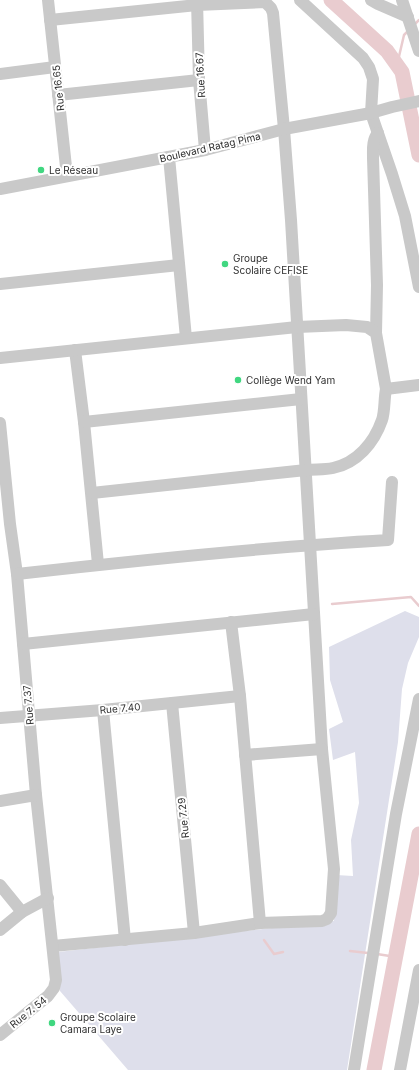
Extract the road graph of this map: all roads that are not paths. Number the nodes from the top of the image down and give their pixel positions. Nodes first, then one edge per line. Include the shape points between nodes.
1 (48, 0) edge
2 (300, 0) edge
3 (371, 0) edge
4 (402, 0) edge
5 (197, 2) edge
6 (408, 17) junction
7 (50, 20) junction
8 (419, 51) edge
9 (55, 67) junction
10 (0, 74) edge
11 (199, 80) junction
12 (58, 94) junction
13 (419, 101) edge
14 (370, 113) junction
15 (284, 129) junction
16 (378, 133) junction
17 (205, 150) junction
18 (168, 157) junction
19 (67, 176) junction
20 (0, 190) edge
21 (179, 265) junction
22 (0, 284) edge
23 (419, 287) edge
24 (297, 327) junction
25 (376, 333) junction
26 (186, 338) junction
27 (75, 350) junction
28 (0, 358) edge
29 (419, 385) edge
30 (386, 389) junction
31 (301, 399) junction
32 (84, 422) junction
33 (0, 423) edge
34 (1, 440) edge
35 (306, 470) junction
36 (392, 482) dead end
37 (92, 493) junction
38 (5, 524) edge
39 (310, 544) junction
40 (98, 564) junction
41 (17, 574) junction
42 (314, 614) junction
43 (231, 622) junction
44 (23, 644) junction
45 (240, 696) junction
46 (419, 699) edge
47 (172, 704) junction
48 (103, 710) junction
49 (29, 716) junction
50 (0, 718) edge
51 (322, 749) junction
52 (245, 755) junction
53 (36, 795) junction
54 (0, 801) edge
55 (0, 885) edge
56 (48, 898) junction
57 (22, 912) junction
58 (260, 923) junction
59 (0, 930) edge
60 (194, 933) junction
61 (125, 940) junction
62 (54, 946) junction
63 (419, 970) edge
64 (54, 988) joint
65 (0, 1035) edge
66 (354, 1070) edge
67 (400, 1070) edge

1 - 7 street, Rue 16.65
2 - 14 street via 363,58 369,67 373,80
3 - 6 street
4 - 6 street
5 - 7 street
5 - 11 street, Rue 16.67
5 - 15 street via 268,4 273,14
6 - 8 street
7 - 9 street, Rue 16.65
9 - 10 street
9 - 12 street, Rue 16.65
11 - 12 street
11 - 17 street, Rue 16.67
12 - 19 street, Rue 16.65
13 - 14 street, Boulevard Ratag Pima
14 - 15 street, Boulevard Ratag Pima
14 - 16 street
15 - 17 street, Boulevard Ratag Pima
15 - 24 street
16 - 23 street via 405,216
16 - 25 street via 374,137 373,147
17 - 18 street, Boulevard Ratag Pima
18 - 19 street, Boulevard Ratag Pima
18 - 21 street
19 - 20 street, Boulevard Ratag Pima
21 - 22 street
21 - 26 street
24 - 25 street via 346,325 367,327
24 - 26 street
24 - 31 street
25 - 30 street
26 - 27 street
27 - 28 street
27 - 32 street
29 - 30 street
30 - 35 street via 382,419 372,442 355,459 344,465 332,469
31 - 32 street
31 - 35 street
32 - 37 street
33 - 34 street, Rue 7.37
34 - 38 street, Rue 7.37
35 - 37 street
35 - 39 street
36 - 39 street via 388,540
37 - 40 street
38 - 41 street, Rue 7.37
39 - 40 street
39 - 42 street
40 - 41 street
41 - 44 street, Rue 7.37
42 - 43 street
42 - 51 street
43 - 44 street
43 - 45 street
44 - 49 street, Rue 7.37
45 - 47 street, Rue 7.40
45 - 52 street
46 - 66 street via 396,814
47 - 48 street, Rue 7.40
47 - 60 street, Rue 7.29
48 - 49 street, Rue 7.40
48 - 61 street
49 - 50 street, Rue 7.40
49 - 53 street, Rue 7.37
51 - 52 street
51 - 58 street via 334,869 331,913 322,921
52 - 58 street
53 - 54 street
53 - 56 street, Rue 7.37
55 - 57 street
56 - 57 street
56 - 62 street, Rue 7.37
57 - 59 street
58 - 60 street
60 - 61 street
61 - 62 street
62 - 64 street, Rue 7.37
63 - 67 street
64 - 65 street, Rue 7. 54 via 48,996

